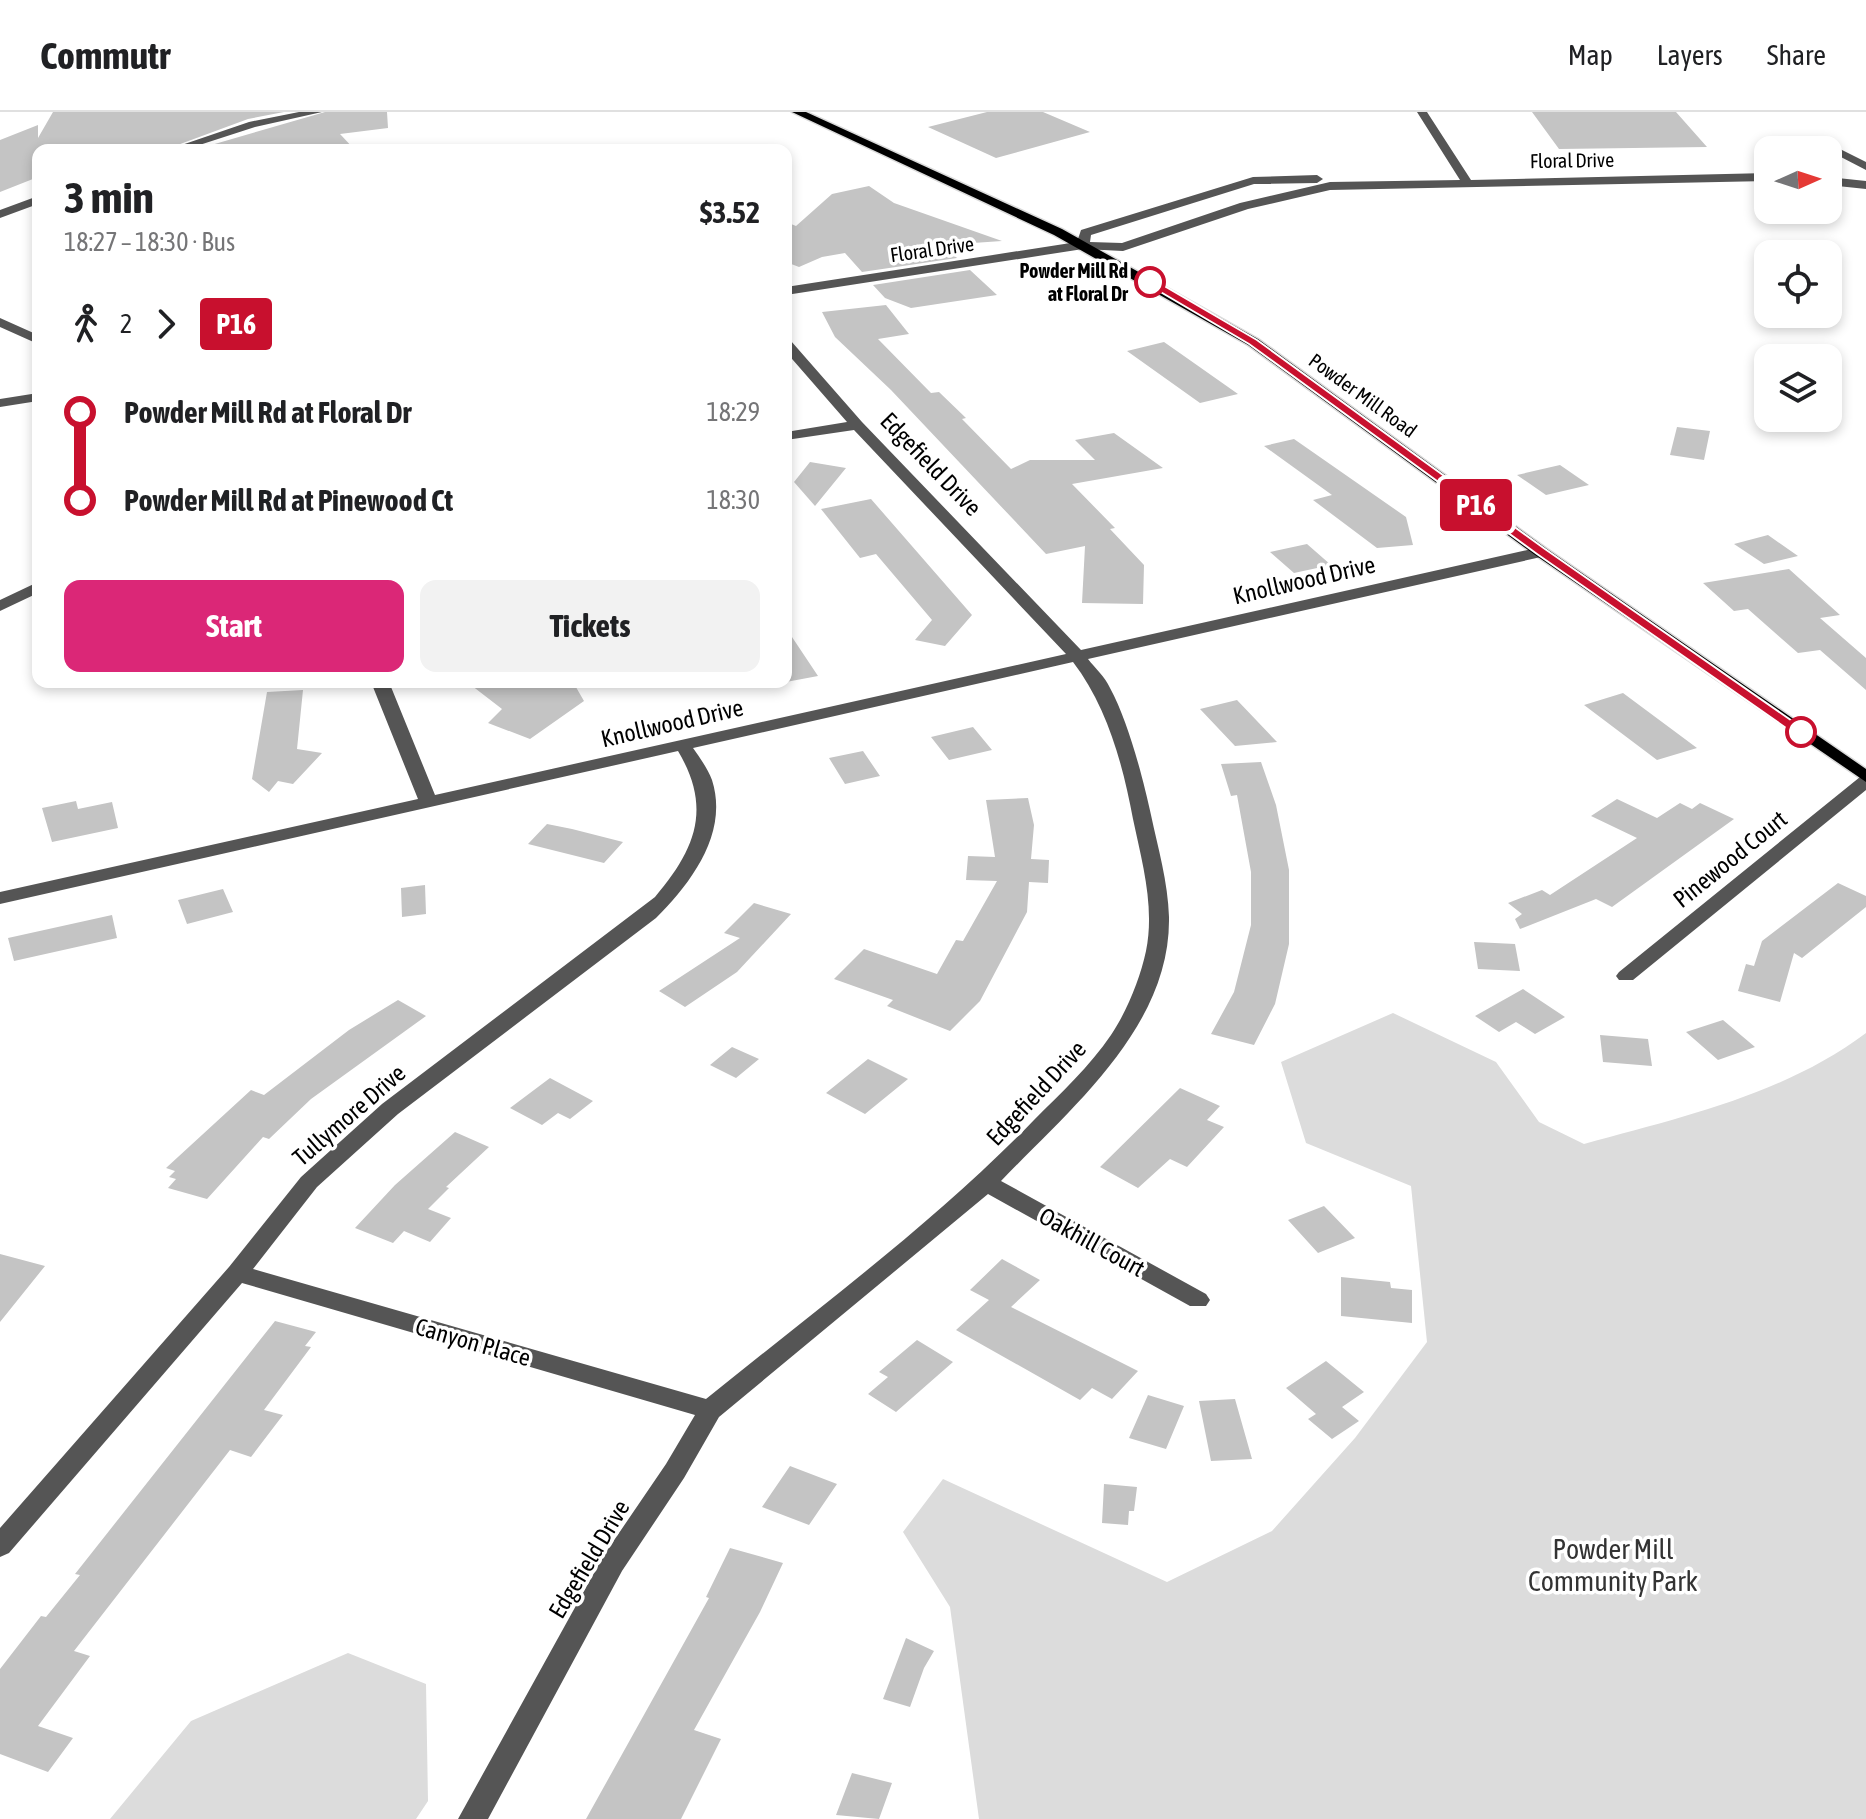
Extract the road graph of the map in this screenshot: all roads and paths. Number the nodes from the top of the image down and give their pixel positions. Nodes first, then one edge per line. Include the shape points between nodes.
1 (317, 112) edge
2 (797, 112) edge
3 (1422, 112) edge
4 (191, 144) edge
5 (1842, 154) edge
6 (1866, 167) edge
7 (1754, 177) edge
8 (1467, 182) junction
9 (1842, 182) edge
10 (1377, 184) junction
11 (1866, 185) edge
12 (32, 202) edge
13 (0, 214) edge
14 (1083, 245) junction
15 (792, 290) edge
16 (0, 322) edge
17 (32, 337) edge
18 (792, 351) edge
19 (32, 398) edge
20 (0, 403) edge
21 (857, 425) junction
22 (792, 435) edge
23 (1541, 552) junction
24 (32, 590) edge
25 (0, 606) edge
26 (1077, 656) junction
27 (382, 688) edge
28 (683, 745) junction
29 (1866, 779) edge
30 (429, 802) junction
31 (0, 898) edge
32 (1626, 976) dead end
33 (986, 1183) junction
34 (237, 1273) junction
35 (1198, 1300) dead end
36 (710, 1410) junction
37 (0, 1546) edge
38 (473, 1819) edge

1 - 4 street via 253,124
2 - 14 main road, Powder Mill Road
3 - 8 street
5 - 6 street
7 - 8 street, Floral Drive
8 - 10 street, Floral Drive
9 - 11 street
10 - 14 street, Floral Drive via 1305,189 1123,247
10 - 14 street, Floral Drive via 1253,181 1085,233
12 - 13 street
14 - 15 street, Floral Drive
14 - 23 main road, Powder Mill Road via 1253,342
16 - 17 street
18 - 21 street, Edgefield Drive
19 - 20 street
21 - 22 street
21 - 26 street, Edgefield Drive
23 - 26 street, Knollwood Drive
23 - 29 main road, Powder Mill Road
24 - 25 street
26 - 28 street, Knollwood Drive
26 - 33 street, Edgefield Drive via 1102,688 1135,782 1156,885 1156,950 1122,1035
27 - 30 street
28 - 30 street, Knollwood Drive
28 - 34 street, Tullymore Drive via 703,779 707,823 677,887 649,914 390,1109 309,1182
29 - 32 street, Pinewood Court
30 - 31 street, Knollwood Drive
33 - 35 street, Oakhill Court
33 - 36 street, Edgefield Drive
34 - 36 street, Canyon Place
34 - 37 street, Tullymore Drive
36 - 38 street, Edgefield Drive via 613,1563

